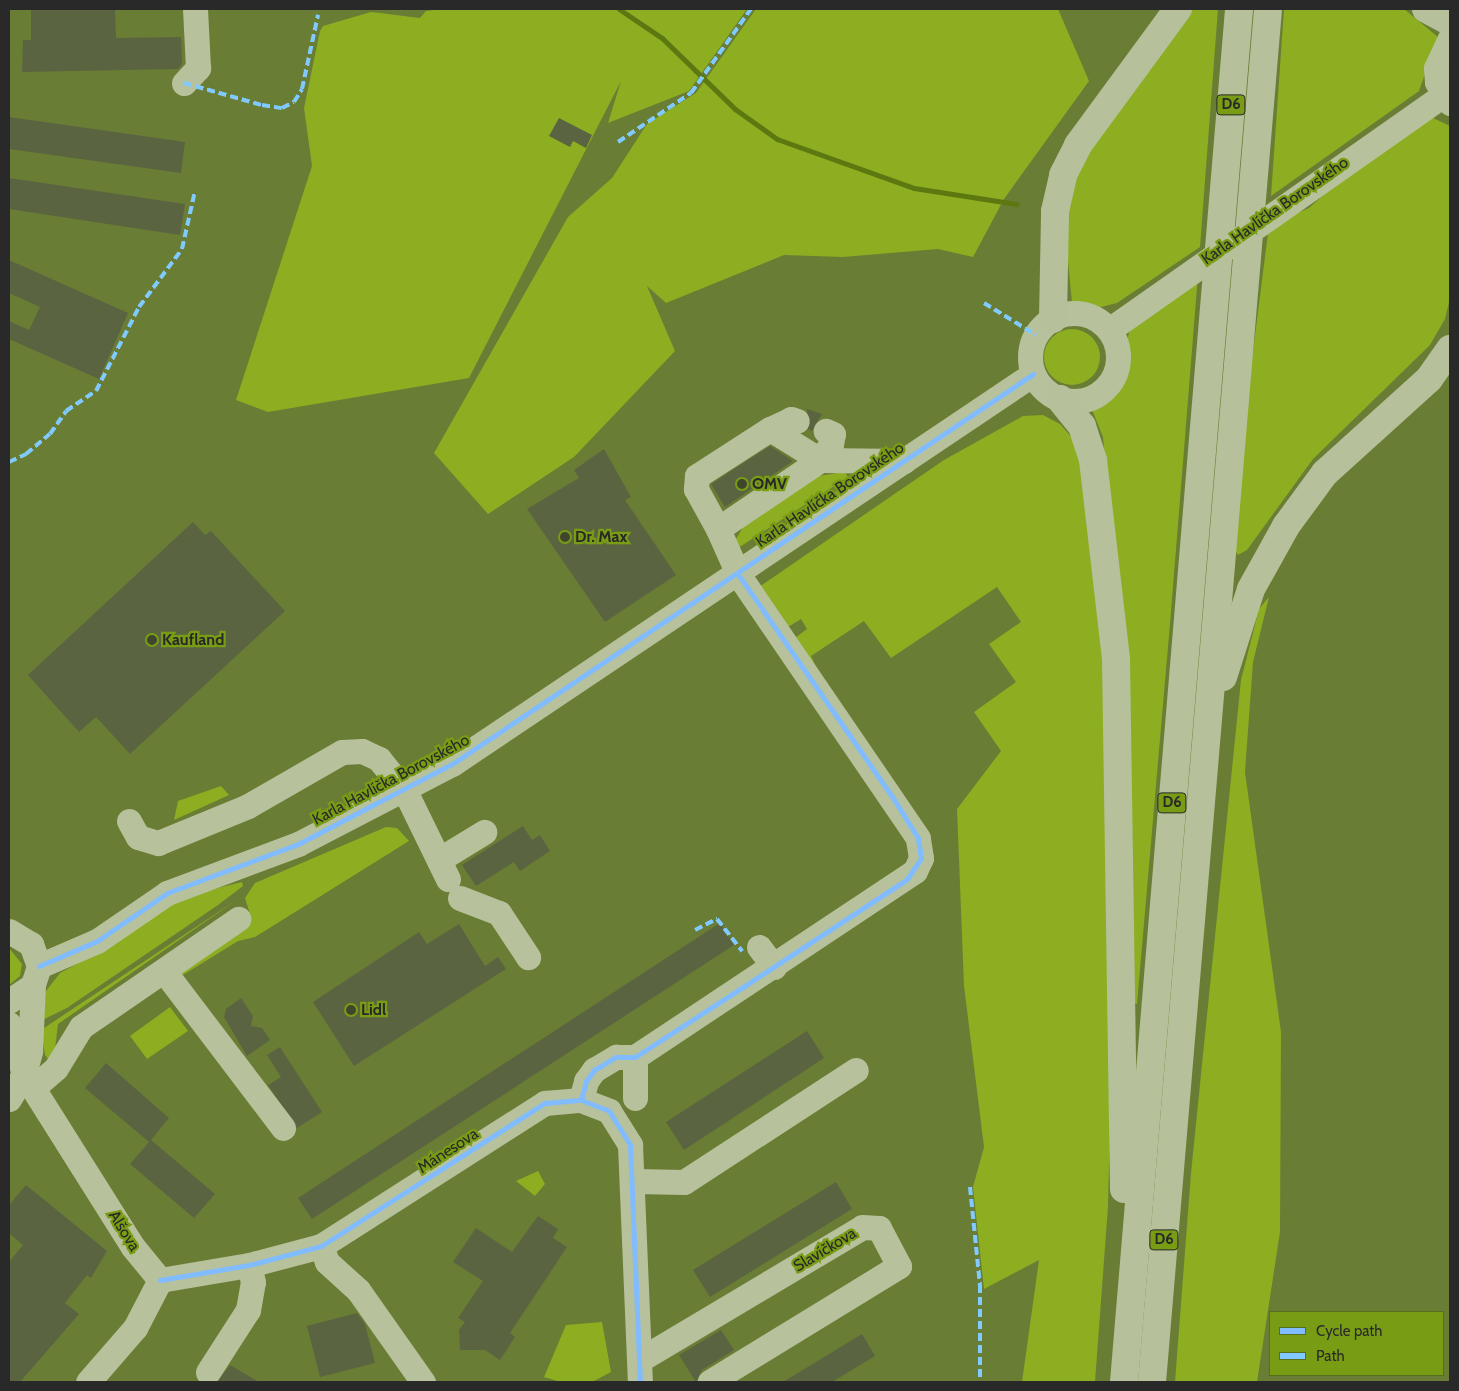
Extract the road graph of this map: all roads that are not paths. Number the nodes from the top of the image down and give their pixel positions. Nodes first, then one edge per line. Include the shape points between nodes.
1 (195, 9) edge
2 (1178, 9) edge
3 (1240, 9) edge
4 (1268, 9) edge
5 (1426, 9) edge
6 (1450, 22) edge
7 (1450, 38) edge
8 (184, 83) dead end
9 (1447, 99) edge
10 (1053, 319) junction
11 (1109, 330) junction
12 (1450, 349) edge
13 (1034, 374) junction
14 (1060, 399) junction
15 (797, 421) dead end
16 (770, 429) junction
17 (826, 431) dead end
18 (820, 460) junction
19 (904, 460) junction
20 (718, 529) junction
21 (738, 574) junction
22 (1208, 724) junction
23 (405, 790) junction
24 (129, 821) dead end
25 (484, 832) dead end
26 (450, 879) junction
27 (238, 919) dead end
28 (9, 931) edge
29 (759, 947) dead end
30 (528, 957) dead end
31 (164, 971) junction
32 (764, 973) junction
33 (36, 975) junction
34 (9, 1001) edge
35 (9, 1024) edge
36 (635, 1056) junction
37 (856, 1070) dead end
38 (28, 1081) junction
39 (635, 1098) dead end
40 (9, 1099) edge
41 (581, 1100) junction
42 (283, 1128) dead end
43 (635, 1180) junction
44 (321, 1246) junction
45 (249, 1265) junction
46 (160, 1280) junction
47 (1128, 1312) junction
48 (641, 1371) edge
49 (208, 1372) dead end
50 (88, 1382) edge
51 (423, 1382) edge
52 (710, 1382) edge
53 (1124, 1382) edge
54 (1152, 1382) edge

1 - 8 street via 198,68
2 - 10 highway via 1078,145 1063,175 1055,211
3 - 47 highway, D6
4 - 22 highway, D6
5 - 6 highway
7 - 9 street via 1436,68
9 - 11 street, Karla Havlíčka Borovského
10 - 11 street via 1083,314
10 - 13 street via 1033,342
11 - 14 street via 1118,350 1110,383 1082,401
12 - 22 highway via 1429,379 1325,473 1286,526 1250,589
13 - 14 street via 1044,389
13 - 19 street, Karla Havlíčka Borovského
14 - 47 highway via 1082,426 1093,460 1116,659
15 - 16 street via 791,419
16 - 18 street
16 - 20 street via 697,476 696,489
17 - 18 street via 833,434 831,444
18 - 19 street
18 - 20 street
19 - 21 street, Karla Havlíčka Borovského
20 - 21 street
21 - 23 street, Karla Havlíčka Borovského via 503,732
21 - 32 street via 791,633 921,847 914,871
22 - 54 highway, D6
23 - 24 street via 379,759 354,750 342,752 248,806 158,843 138,837
23 - 26 street
23 - 33 street, Karla Havlíčka Borovského via 242,868 167,893 97,941
25 - 26 street
26 - 30 street via 499,914
27 - 31 street
28 - 33 street via 31,944
29 - 32 street
31 - 38 street via 81,1027 56,1068
31 - 42 street
32 - 36 street
33 - 34 street, Karla Havlíčka Borovského
33 - 38 street
35 - 38 street, Alšova
36 - 39 street
36 - 41 street via 616,1057 594,1070 586,1081
37 - 43 street via 684,1182
38 - 40 street
38 - 46 street, Alšova via 133,1247
41 - 43 street, Mánesova via 609,1111 621,1125 630,1145
41 - 44 street, Mánesova via 546,1103
43 - 48 street, Mánesova
44 - 45 street, Mánesova
44 - 51 street via 327,1262 358,1290
45 - 46 street, Mánesova
45 - 49 street via 253,1282 248,1310
46 - 50 street via 135,1328
47 - 53 highway, D6
48 - 52 street, Slavíčkova via 854,1232 878,1228 899,1266

